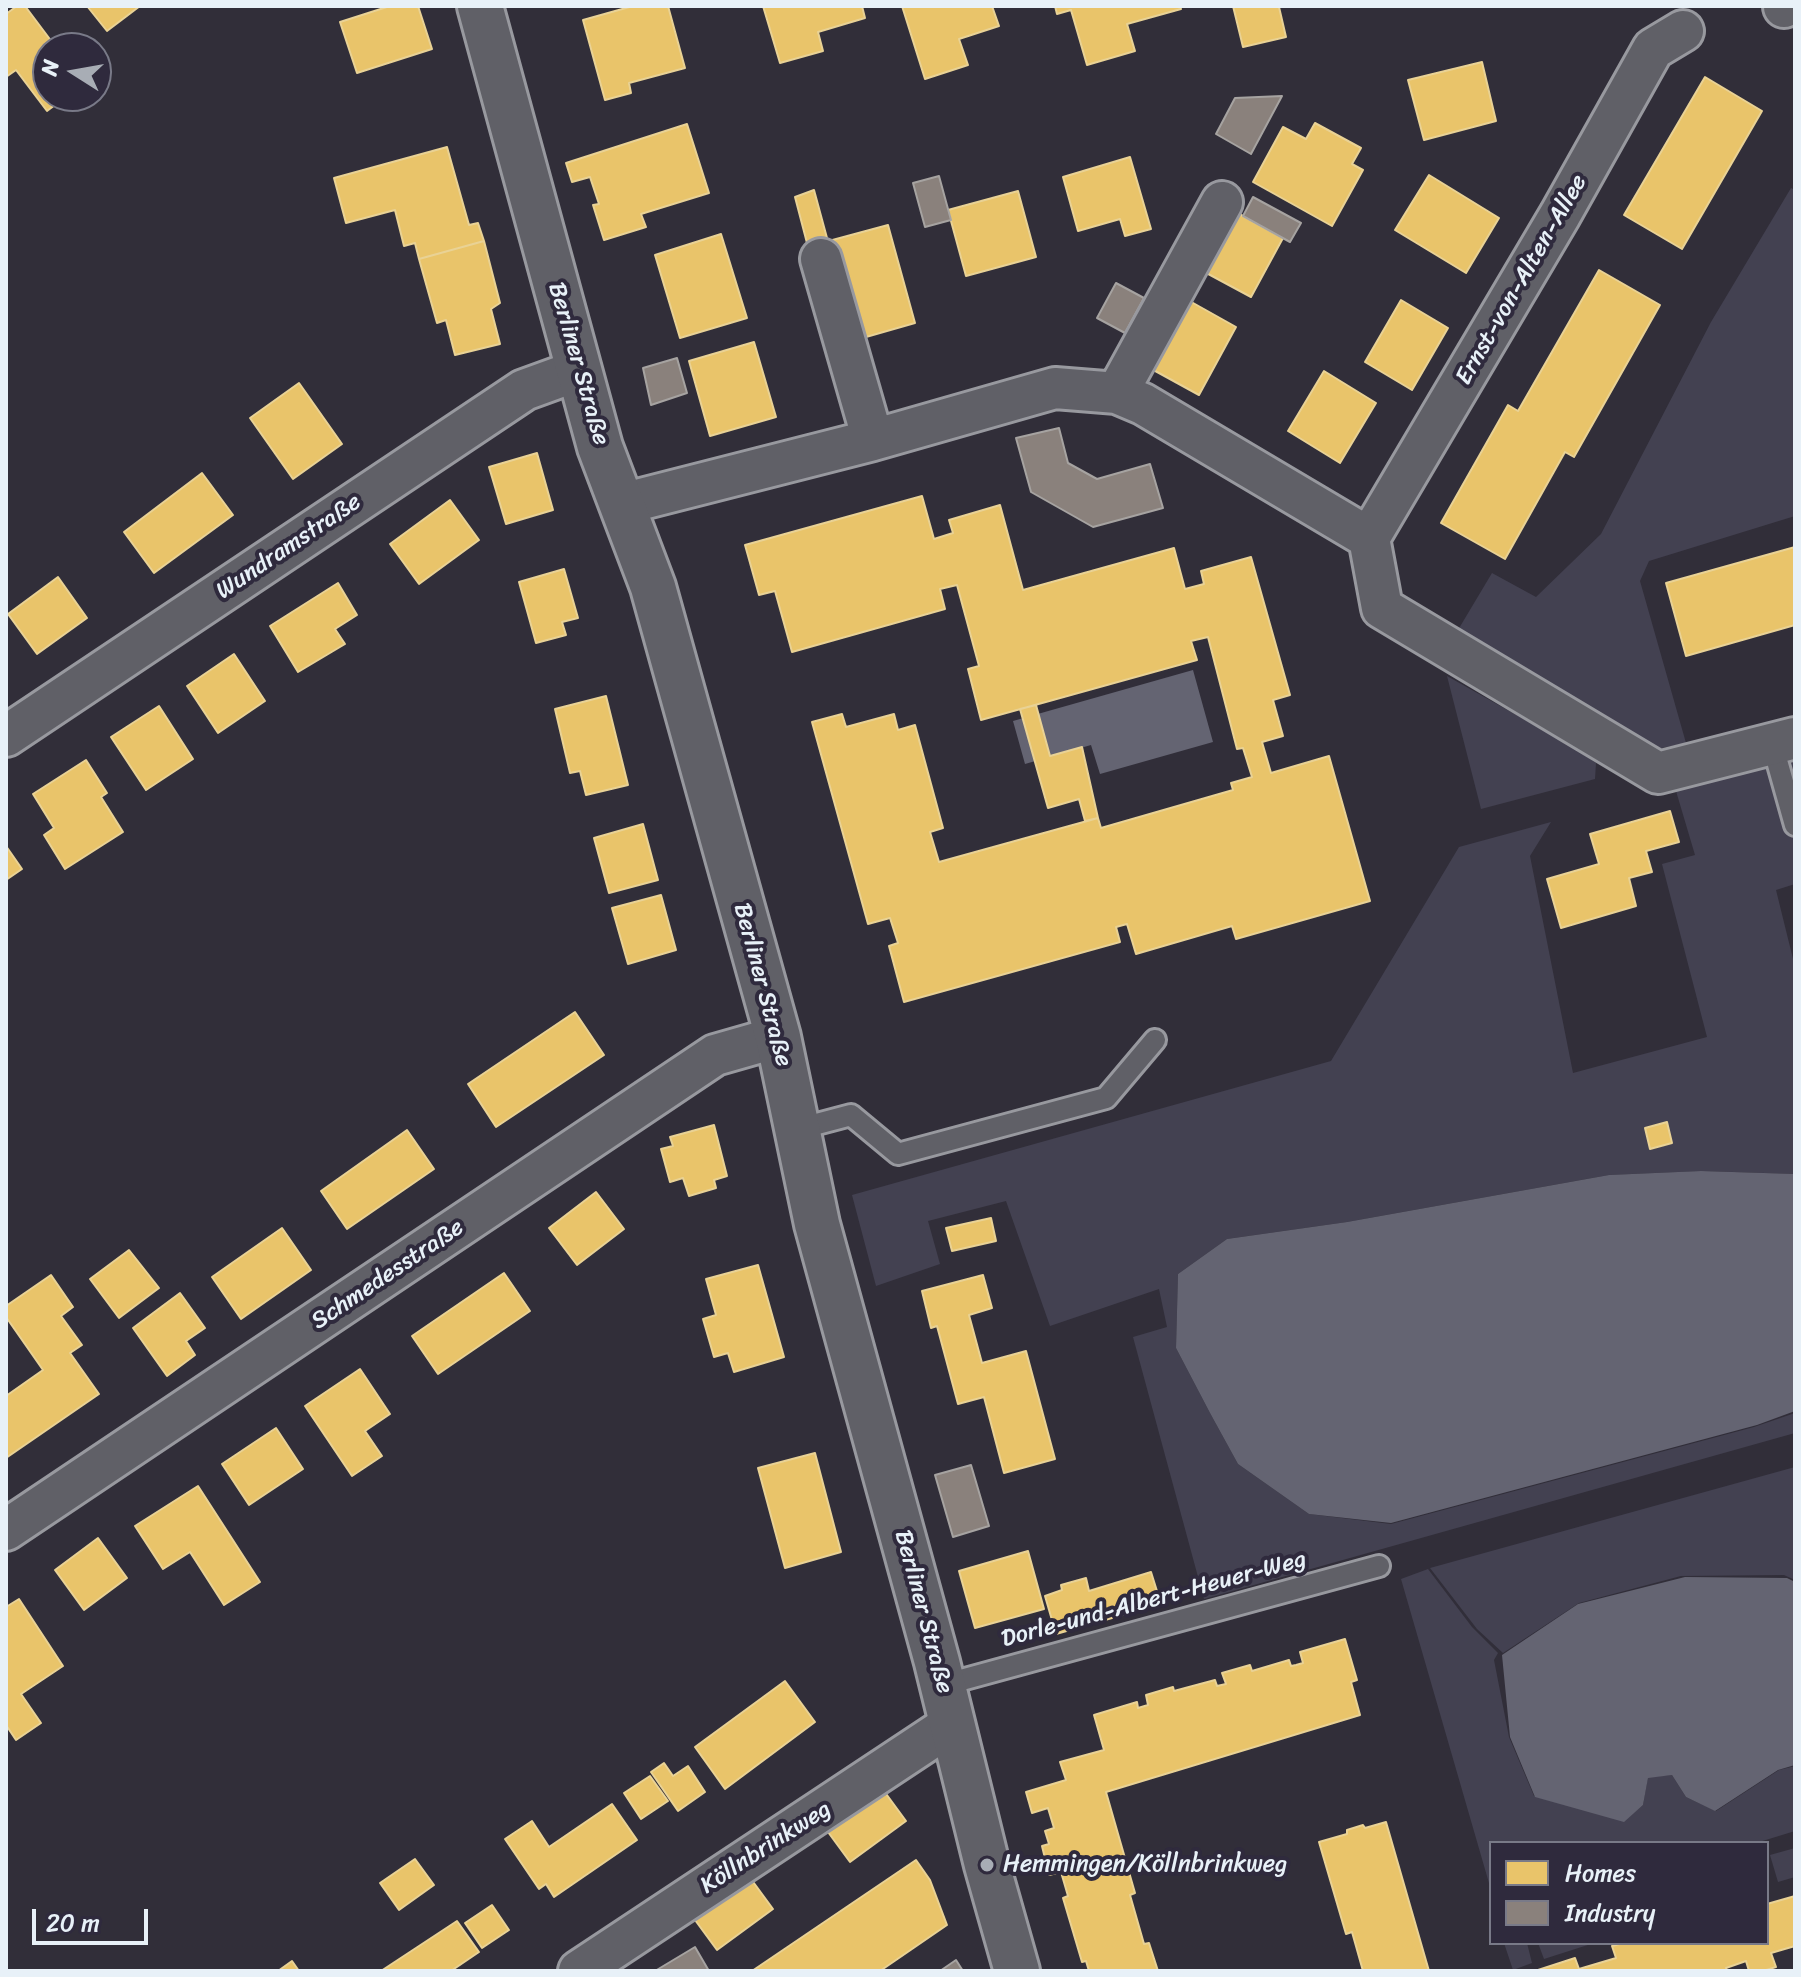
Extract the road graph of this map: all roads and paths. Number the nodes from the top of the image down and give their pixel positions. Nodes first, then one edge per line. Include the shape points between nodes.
1 (480, 6) edge
2 (1683, 31) dead end
3 (1222, 202) dead end
4 (821, 259) dead end
5 (579, 370) junction
6 (1117, 393) junction
7 (873, 440) junction
8 (622, 504) junction
9 (1369, 538) junction
10 (6, 736) edge
11 (1784, 740) edge
12 (1795, 825) edge
13 (778, 1037) junction
14 (1155, 1040) dead end
15 (798, 1129) junction
16 (6, 1530) edge
17 (1379, 1566) dead end
18 (948, 1705) junction
19 (579, 1971) edge
20 (1017, 1971) edge

1 - 5 street, Berliner Straße
2 - 9 street, Ernst-von-Alten-Allee via 1653,49
3 - 6 street
4 - 7 street
5 - 8 street, Berliner Straße
5 - 10 street, Wundramstraße via 524,390
6 - 7 street via 1055,388
6 - 9 street
7 - 8 street
8 - 13 street, Berliner Straße via 653,587
9 - 11 street via 1382,608 1658,773
11 - 12 lane
13 - 15 street, Berliner Straße
13 - 16 street, Schmedesstraße via 715,1055
14 - 15 lane via 1106,1098 898,1154 851,1115
15 - 18 street, Berliner Straße via 817,1224
17 - 18 lane, Dorle-und-Albert-Heuer-Weg
18 - 19 street, Köllnbrinkweg
18 - 20 street, Berliner Straße

